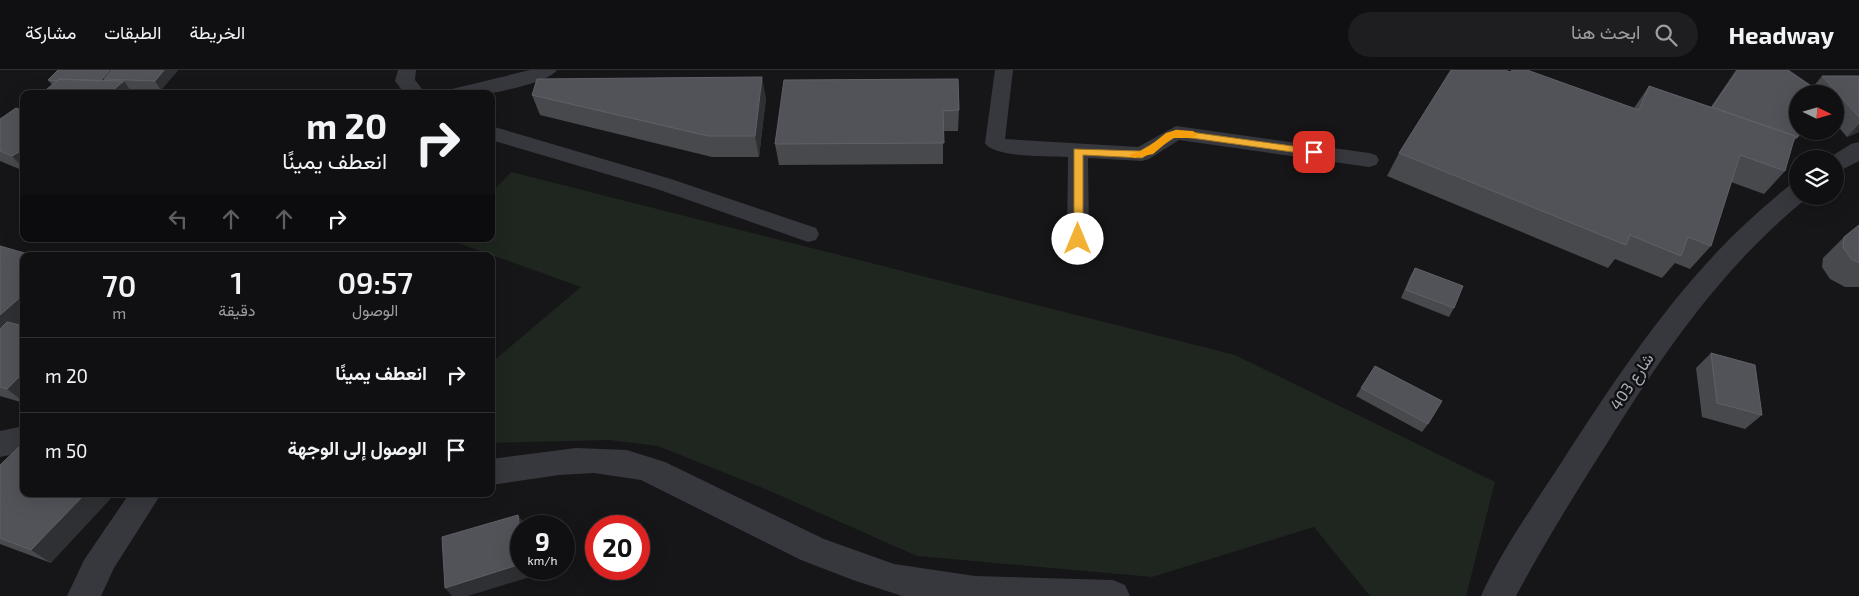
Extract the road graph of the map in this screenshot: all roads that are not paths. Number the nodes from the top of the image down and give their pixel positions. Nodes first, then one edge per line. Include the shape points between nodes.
1 (407, 70) edge
2 (548, 70) edge
3 (1004, 70) edge
4 (413, 90) edge
5 (473, 90) edge
6 (495, 134) edge
7 (1859, 150) edge
8 (1078, 151) junction
9 (1844, 159) edge
10 (1369, 160) dead end
11 (1789, 199) edge
12 (808, 234) dead end
13 (1078, 239) dead end
14 (20, 440) edge
15 (0, 444) edge
16 (495, 471) edge
17 (144, 497) edge
18 (84, 596) edge
19 (1112, 596) edge
20 (1498, 596) edge

1 - 4 lane via 405,81
2 - 5 lane
3 - 8 lane via 995,143
6 - 12 lane via 664,184
7 - 9 street
8 - 10 lane via 1142,154 1176,133
8 - 13 lane
11 - 20 street, شارع 403 via 1735,250 1672,322 1575,466
14 - 15 street
16 - 19 street via 569,462 627,463 666,478 819,553 893,579 972,592
17 - 18 street

